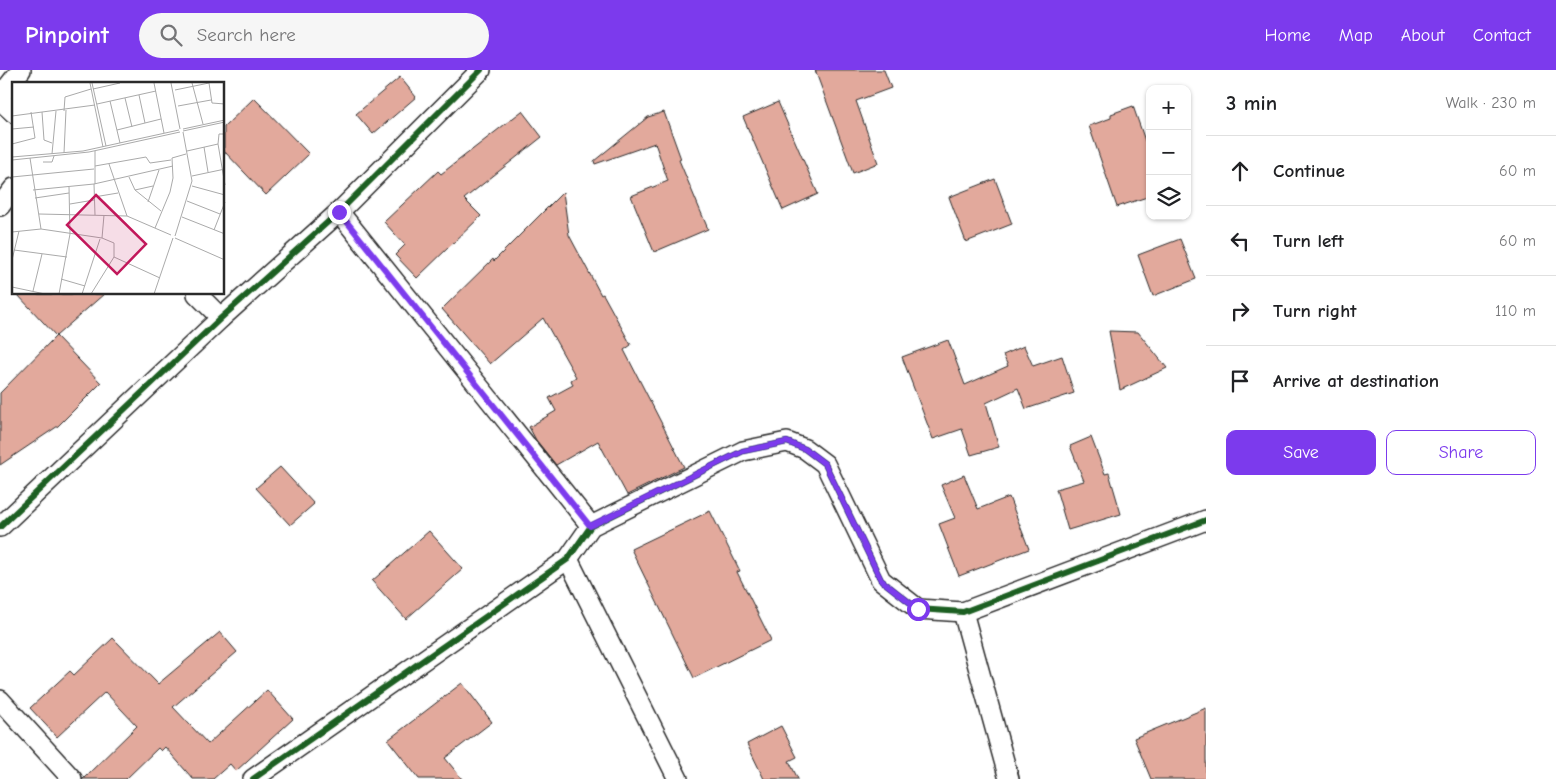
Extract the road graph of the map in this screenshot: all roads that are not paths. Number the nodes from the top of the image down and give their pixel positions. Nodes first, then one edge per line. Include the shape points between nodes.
1 (21, 70) edge
2 (481, 70) edge
3 (0, 98) edge
4 (12, 111) edge
5 (12, 191) edge
6 (0, 206) edge
7 (339, 212) junction
8 (198, 295) edge
9 (221, 318) junction
10 (1206, 520) edge
11 (590, 526) junction
12 (0, 527) edge
13 (568, 558) junction
14 (963, 612) junction
15 (0, 700) edge
16 (72, 779) edge
17 (253, 779) edge
18 (678, 779) edge
19 (1008, 779) edge

1 - 3 street
2 - 7 street
3 - 4 street
5 - 6 street
7 - 9 street
7 - 11 street
8 - 9 street
9 - 12 street
10 - 14 street
11 - 13 street
11 - 14 street via 743,451 787,442 805,449 825,464 881,580 918,609
13 - 17 street
13 - 18 street
14 - 19 street
15 - 16 street

